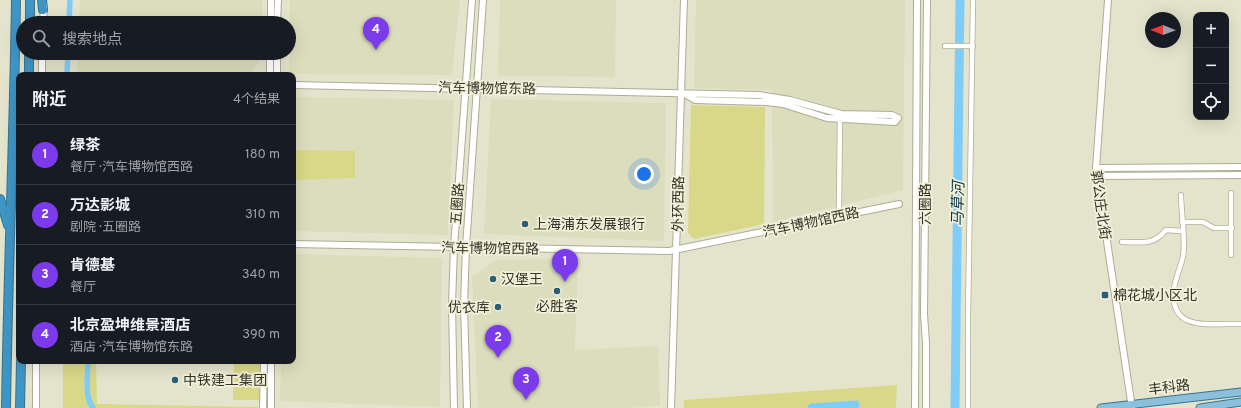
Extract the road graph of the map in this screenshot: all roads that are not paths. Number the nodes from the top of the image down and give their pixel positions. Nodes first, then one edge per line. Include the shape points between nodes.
1 (16, 0) edge
2 (30, 0) edge
3 (43, 0) edge
4 (271, 0) edge
5 (278, 0) edge
6 (472, 0) edge
7 (483, 0) edge
8 (684, 0) edge
9 (917, 0) edge
10 (926, 0) edge
11 (973, 0) edge
12 (1108, 0) edge
13 (43, 10) joint
14 (30, 16) edge
15 (43, 16) edge
16 (271, 16) edge
17 (277, 16) edge
18 (945, 46) dead end
19 (973, 46) junction
20 (29, 60) edge
21 (42, 60) edge
22 (270, 60) edge
23 (277, 60) edge
24 (29, 72) edge
25 (42, 72) edge
26 (270, 72) edge
27 (276, 72) edge
28 (296, 85) edge
29 (466, 88) junction
30 (477, 88) junction
31 (681, 92) junction
32 (840, 117) junction
33 (1241, 167) edge
34 (1096, 168) junction
35 (1241, 175) edge
36 (1096, 176) junction
37 (1231, 193) dead end
38 (1181, 195) dead end
39 (0, 199) edge
40 (899, 204) dead end
41 (838, 208) dead end
42 (1182, 222) junction
43 (1232, 228) junction
44 (1182, 231) junction
45 (10, 232) junction
46 (1122, 242) dead end
47 (296, 244) edge
48 (454, 247) junction
49 (466, 247) junction
50 (677, 250) junction
51 (1231, 255) dead end
52 (1241, 324) edge
53 (21, 364) edge
54 (36, 364) edge
55 (264, 364) edge
56 (270, 364) edge
57 (1241, 392) edge
58 (1241, 402) edge
59 (1132, 406) edge
60 (6, 408) edge
61 (20, 408) edge
62 (36, 408) edge
63 (263, 408) edge
64 (271, 408) edge
65 (454, 408) edge
66 (467, 408) edge
67 (671, 408) edge
68 (915, 408) edge
69 (926, 408) edge
70 (968, 408) edge
71 (1101, 408) edge
72 (1200, 408) edge

1 - 45 highway
2 - 14 highway
3 - 13 highway
4 - 16 street
5 - 17 street
6 - 29 street, 五圈路
7 - 30 street, 五圈路
8 - 31 street, 外环西路
9 - 68 street, 六圈路
10 - 69 street, 六圈路
11 - 19 street
12 - 34 street, 郭公庄北街
13 - 15 street
18 - 19 street
19 - 70 street
20 - 24 highway
21 - 25 street
22 - 26 street
23 - 27 street
28 - 29 street, 汽车博物馆东路
29 - 30 street, 汽车博物馆东路
29 - 48 street, 五圈路
30 - 31 street, 汽车博物馆东路
30 - 49 street, 五圈路
31 - 32 street via 695,100 767,102 783,104 827,118
31 - 50 street, 外环西路
32 - 32 street via 895,122 898,118 892,115
32 - 41 street
33 - 34 street
34 - 36 street, 郭公庄北街
35 - 36 street
36 - 59 street, 郭公庄北街
37 - 43 street
38 - 42 street
39 - 45 highway
40 - 50 street, 汽车博物馆西路
42 - 43 street via 1203,222 1214,228
42 - 44 street
43 - 51 street
44 - 46 street via 1166,230 1160,238 1152,242
44 - 52 street via 1183,255 1174,287 1173,303 1179,316 1191,323
45 - 60 highway
47 - 48 street, 汽车博物馆西路
48 - 49 street, 汽车博物馆西路
48 - 65 street, 五圈路
49 - 50 street, 汽车博物馆西路 via 669,252
49 - 66 street, 五圈路 via 464,305
50 - 67 street, 外环西路
53 - 61 highway
54 - 62 street
55 - 63 street
56 - 64 street
57 - 59 main road, 丰科路
58 - 72 main road, 丰科路
59 - 71 main road, 丰科路

